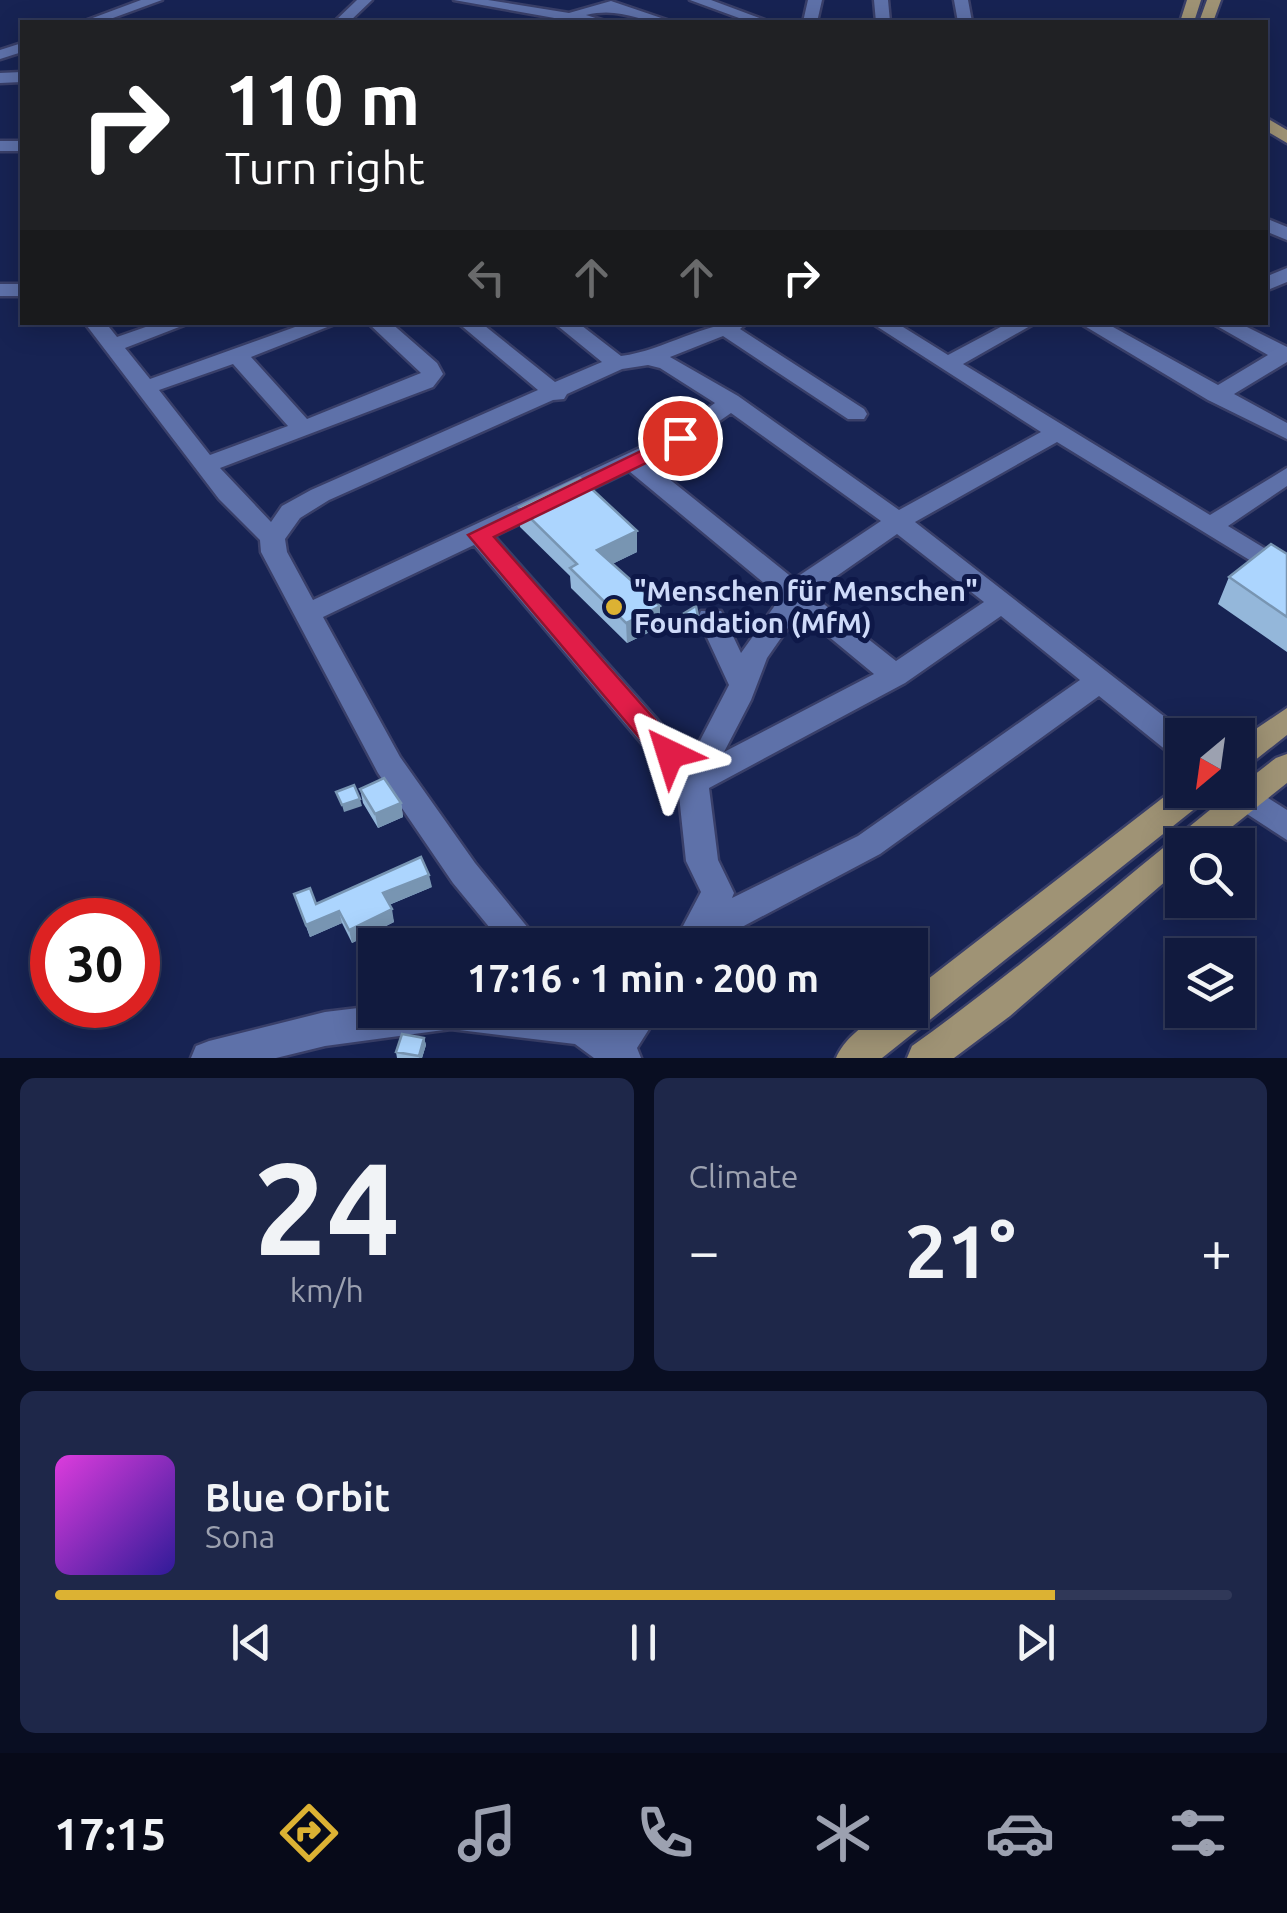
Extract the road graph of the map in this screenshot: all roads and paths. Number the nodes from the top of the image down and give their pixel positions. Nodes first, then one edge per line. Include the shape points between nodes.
1 (155, 0) edge
2 (365, 0) edge
3 (462, 0) edge
4 (697, 0) edge
5 (1194, 0) edge
6 (95, 20) edge
7 (343, 20) edge
8 (548, 20) edge
9 (556, 20) edge
10 (660, 20) edge
11 (756, 20) edge
12 (1187, 20) edge
13 (96, 325) edge
14 (173, 325) edge
15 (322, 325) edge
16 (380, 325) edge
17 (471, 325) edge
18 (575, 325) edge
19 (732, 325) edge
20 (885, 325) edge
21 (1021, 325) edge
22 (1093, 325) edge
23 (1226, 325) edge
24 (112, 346) junction
25 (1285, 354) edge
26 (236, 356) junction
27 (648, 359) junction
28 (617, 363) junction
29 (949, 363) junction
30 (146, 388) junction
31 (556, 394) junction
32 (1216, 395) junction
33 (730, 401) junction
34 (856, 414) dead end
35 (303, 428) junction
36 (1060, 431) junction
37 (1287, 432) edge
38 (632, 460) junction
39 (206, 466) junction
40 (1287, 475) edge
41 (898, 520) junction
42 (1212, 524) junction
43 (479, 535) junction
44 (272, 538) junction
45 (1287, 574) edge
46 (799, 593) junction
47 (1000, 604) junction
48 (308, 614) junction
49 (711, 618) dead end
50 (896, 676) junction
51 (1099, 680) junction
52 (743, 685) junction
53 (1287, 720) edge
54 (1165, 733) edge
55 (1255, 744) edge
56 (1287, 766) edge
57 (693, 782) junction
58 (1255, 785) edge
59 (1255, 805) edge
60 (1173, 808) edge
61 (1225, 808) edge
62 (1287, 827) edge
63 (1203, 828) edge
64 (1165, 862) edge
65 (511, 928) edge
66 (700, 928) edge
67 (713, 928) edge
68 (358, 1025) edge
69 (588, 1028) edge
70 (633, 1028) edge
71 (618, 1054) edge
72 (209, 1058) edge
73 (854, 1058) edge
74 (925, 1058) edge

1 - 6 street
2 - 7 street
3 - 8 street
4 - 11 street
5 - 12 main road
9 - 10 street via 611,5
13 - 24 street
14 - 24 street
15 - 26 street
16 - 35 street via 432,374
17 - 31 street
18 - 28 street
19 - 27 street
19 - 34 street
20 - 29 street
21 - 29 street
22 - 32 street
23 - 25 street
24 - 30 street
25 - 32 street
26 - 30 street
26 - 35 street
27 - 28 street
27 - 33 street via 668,363
28 - 31 street
29 - 36 street
30 - 39 street
31 - 44 street via 320,495 291,512
32 - 37 street
33 - 38 street via 697,428
33 - 41 street
35 - 39 street
36 - 41 street
36 - 42 street
38 - 43 street
38 - 46 street
39 - 44 street
40 - 42 street
41 - 46 street
41 - 47 street
42 - 45 street
43 - 48 street
43 - 57 street
44 - 48 street
46 - 50 street
46 - 52 street via 754,655
47 - 50 street
47 - 51 street
48 - 65 street via 388,766
49 - 52 street
50 - 57 street
51 - 54 street
51 - 67 street via 869,845
52 - 57 street
53 - 55 main road
56 - 58 main road
57 - 66 street via 702,861 718,893
59 - 62 street
60 - 73 main road
61 - 63 main road
64 - 74 main road via 998,1005
68 - 72 street
69 - 71 street
70 - 71 street

